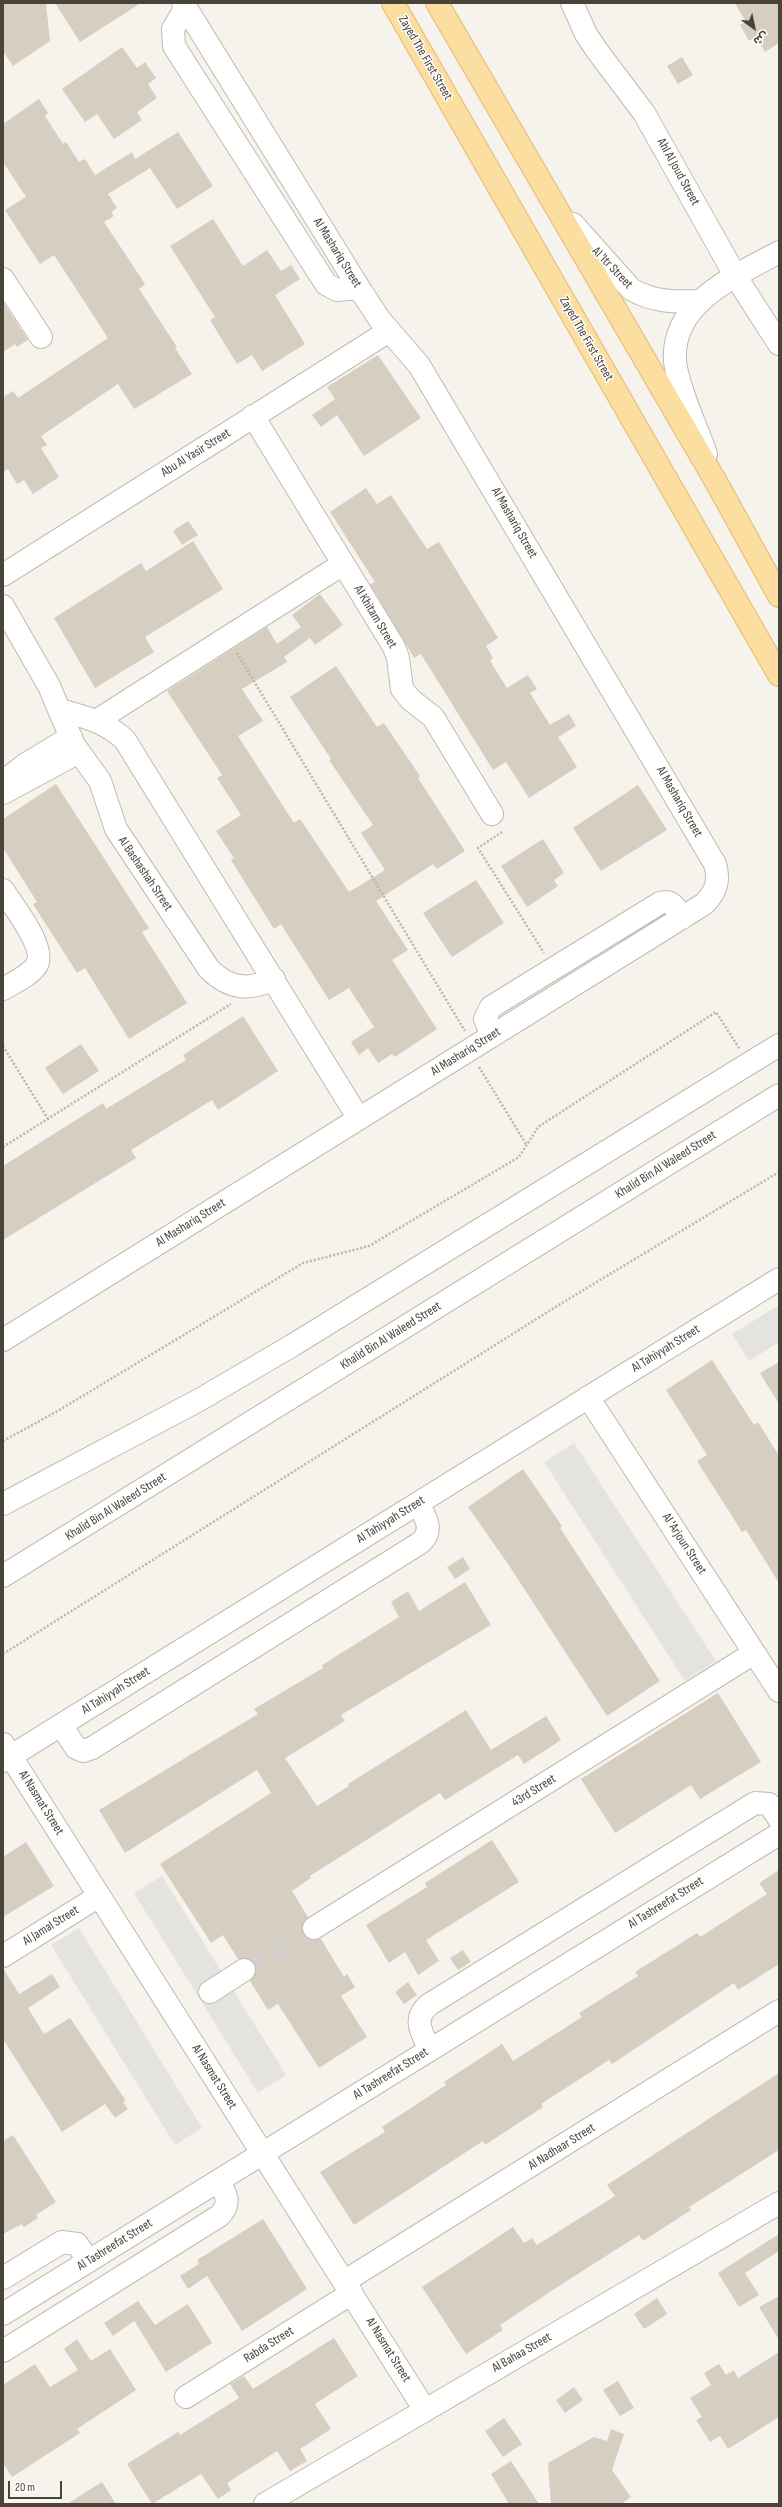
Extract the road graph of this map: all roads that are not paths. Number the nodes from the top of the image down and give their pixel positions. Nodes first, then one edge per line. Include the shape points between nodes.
1 (393, 3) edge
2 (437, 3) edge
3 (572, 3) edge
4 (184, 5) edge
5 (548, 194) junction
6 (779, 252) edge
7 (736, 277) junction
8 (3, 278) edge
9 (359, 288) junction
10 (698, 301) junction
11 (389, 331) junction
12 (41, 337) dead end
13 (779, 344) edge
14 (253, 416) junction
15 (715, 480) junction
16 (344, 564) junction
17 (3, 574) edge
18 (779, 596) edge
19 (3, 606) edge
20 (779, 676) edge
21 (60, 710) junction
22 (96, 721) junction
23 (75, 744) junction
24 (3, 782) edge
25 (3, 793) edge
26 (492, 814) road end
27 (3, 890) edge
28 (682, 918) junction
29 (274, 978) junction
30 (3, 989) edge
31 (478, 1044) junction
32 (779, 1044) edge
33 (779, 1095) edge
34 (359, 1119) junction
35 (779, 1279) edge
36 (3, 1340) edge
37 (588, 1397) junction
38 (418, 1503) junction
39 (3, 1504) edge
40 (26, 1562) junction
41 (3, 1576) edge
42 (3, 1590) edge
43 (754, 1653) junction
44 (779, 1691) edge
45 (61, 1725) junction
46 (6, 1753) edge
47 (779, 1819) edge
48 (779, 1834) edge
49 (99, 1896) junction
50 (314, 1928) tunnel mouth
51 (3, 1956) edge
52 (244, 1970) tunnel mouth
53 (210, 1992) dead end
54 (779, 2012) edge
55 (430, 2050) junction
56 (262, 2154) junction
57 (219, 2181) junction
58 (779, 2202) edge
59 (90, 2261) junction
60 (3, 2278) edge
61 (349, 2287) junction
62 (3, 2314) edge
63 (3, 2351) edge
64 (186, 2396) dead end
65 (425, 2410) junction
66 (276, 2501) edge

1 - 20 main road, Zayed The First Street
2 - 5 main road
3 - 7 street, Ahl Al Joud Street via 586,34 652,125
4 - 9 street, Al Mashariq Street
4 - 9 street via 173,30 174,46 326,284 337,290
5 - 10 street, Al 'Itr Street via 631,289 642,296 659,301
5 - 15 main road
6 - 7 street
7 - 10 street
7 - 13 street, Ahl Al Joud Street
8 - 12 street
9 - 11 street, Al Mashariq Street
10 - 15 street via 679,330 675,362
11 - 14 street, Abu Al Yasir Street
11 - 28 street, Al Mashariq Street via 419,365 469,446 715,864 717,885 713,895
14 - 16 street, Al Khitam Street
14 - 17 street, Abu Al Yasir Street
15 - 18 main road
16 - 22 street
16 - 26 street, Al Khitam Street via 396,652 402,689 437,722
19 - 21 street, Al Bashashah Street
21 - 22 street
21 - 23 street, Al Bashashah Street
22 - 29 street via 109,726 125,740
23 - 24 street via 26,764
23 - 25 street
23 - 29 street, Al Bashashah Street via 100,781 116,829 209,969 227,984 248,987 260,985
27 - 30 street via 36,944 39,958 33,970
28 - 31 street, Al Mashariq Street
28 - 31 street via 673,904 660,903 553,968 488,1011
29 - 34 street
31 - 34 street, Al Mashariq Street
32 - 39 street via 286,1349 195,1402
33 - 40 street, Khalid Bin Al Waleed Street
34 - 36 street, Al Mashariq Street
35 - 37 street, Al Tahiyyah Street
37 - 38 street, Al Tahiyyah Street
37 - 43 street, Al 'Arjoun Street
38 - 45 street, Al Tahiyyah Street
38 - 45 street via 429,1526 427,1536 420,1543 106,1739 88,1750 79,1750
40 - 41 street, Khalid Bin Al Waleed Street
40 - 42 street via 18,1575
43 - 44 street, Al 'Arjoun Street
43 - 50 street, 43rd Street
45 - 46 street, Al Tahiyyah Street
46 - 49 street, Al Nasmat Street
47 - 55 street via 769,1804 755,1803 430,2004 421,2014 418,2026
48 - 55 street, Al Tashreefat Street
49 - 51 street, Al Jamal Street
49 - 56 street, Al Nasmat Street
52 - 53 street
54 - 61 street, Al Nadhaar Street
55 - 56 street, Al Tashreefat Street
56 - 57 street, Al Tashreefat Street
56 - 61 street, Al Nasmat Street
57 - 59 street, Al Tashreefat Street
57 - 63 street via 228,2199 226,2208 219,2216
58 - 65 street, Al Bahaa Street
59 - 60 street via 77,2244 62,2242
59 - 62 street, Al Tashreefat Street
61 - 64 street, Rabda Street
61 - 65 street, Al Nasmat Street
65 - 66 street, Al Bahaa Street

